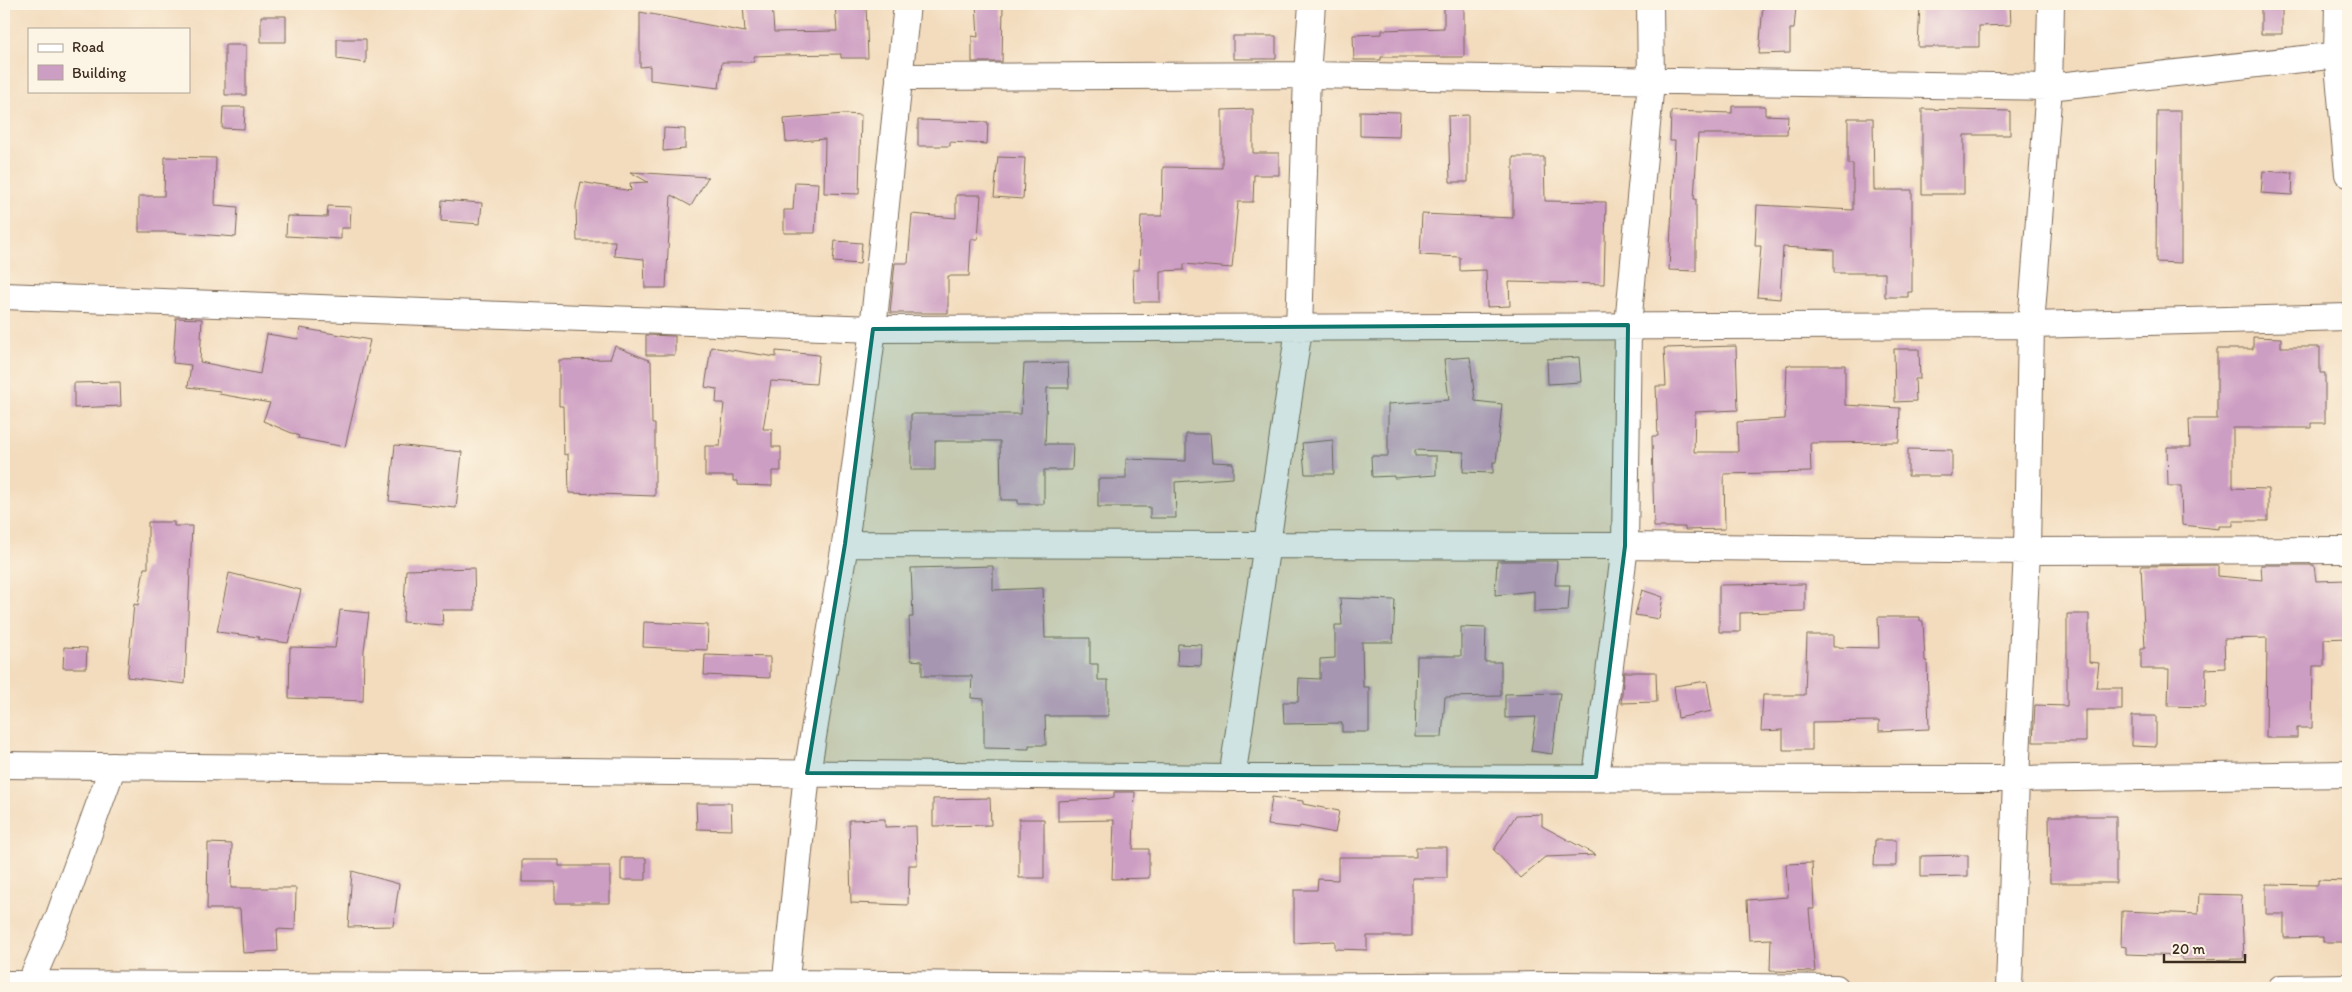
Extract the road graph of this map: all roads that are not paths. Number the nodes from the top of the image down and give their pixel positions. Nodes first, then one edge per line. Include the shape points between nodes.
1 (907, 4) edge
2 (1312, 4) edge
3 (1650, 4) edge
4 (2051, 4) edge
5 (2338, 4) edge
6 (2342, 54) edge
7 (1307, 75) junction
8 (899, 77) junction
9 (1651, 82) junction
10 (2049, 87) junction
11 (2348, 174) edge
12 (4, 296) edge
13 (2348, 317) edge
14 (1628, 325) junction
15 (2031, 325) junction
16 (873, 329) junction
17 (1299, 329) junction
18 (845, 544) junction
19 (1267, 546) junction
20 (1625, 546) junction
21 (2348, 550) edge
22 (2027, 551) junction
23 (4, 765) edge
24 (113, 766) junction
25 (807, 772) junction
26 (2348, 774) edge
27 (1596, 777) junction
28 (1232, 778) junction
29 (2016, 779) junction
30 (4, 984) edge
31 (29, 986) edge
32 (785, 986) edge
33 (2348, 987) edge
34 (1836, 988) edge
35 (2009, 988) edge
36 (2281, 988) edge

1 - 8 street
2 - 7 street
3 - 9 street
4 - 10 street
5 - 6 street
6 - 10 street
6 - 11 street
7 - 8 street
7 - 9 street
7 - 17 street
8 - 16 street
9 - 10 street
9 - 14 street
10 - 15 street
12 - 16 street
13 - 15 street
14 - 15 street
14 - 17 street
14 - 20 street
15 - 22 street
16 - 17 street
16 - 18 street
17 - 19 street
18 - 19 street
18 - 25 street
19 - 20 street
19 - 28 street
20 - 22 street
20 - 27 street
21 - 22 street
22 - 29 street
23 - 24 street
24 - 25 street
24 - 31 street via 59,916
25 - 28 street
25 - 32 street
26 - 29 street
27 - 28 street
27 - 29 street
29 - 35 street
30 - 31 street
31 - 32 street
32 - 34 street
33 - 36 street

